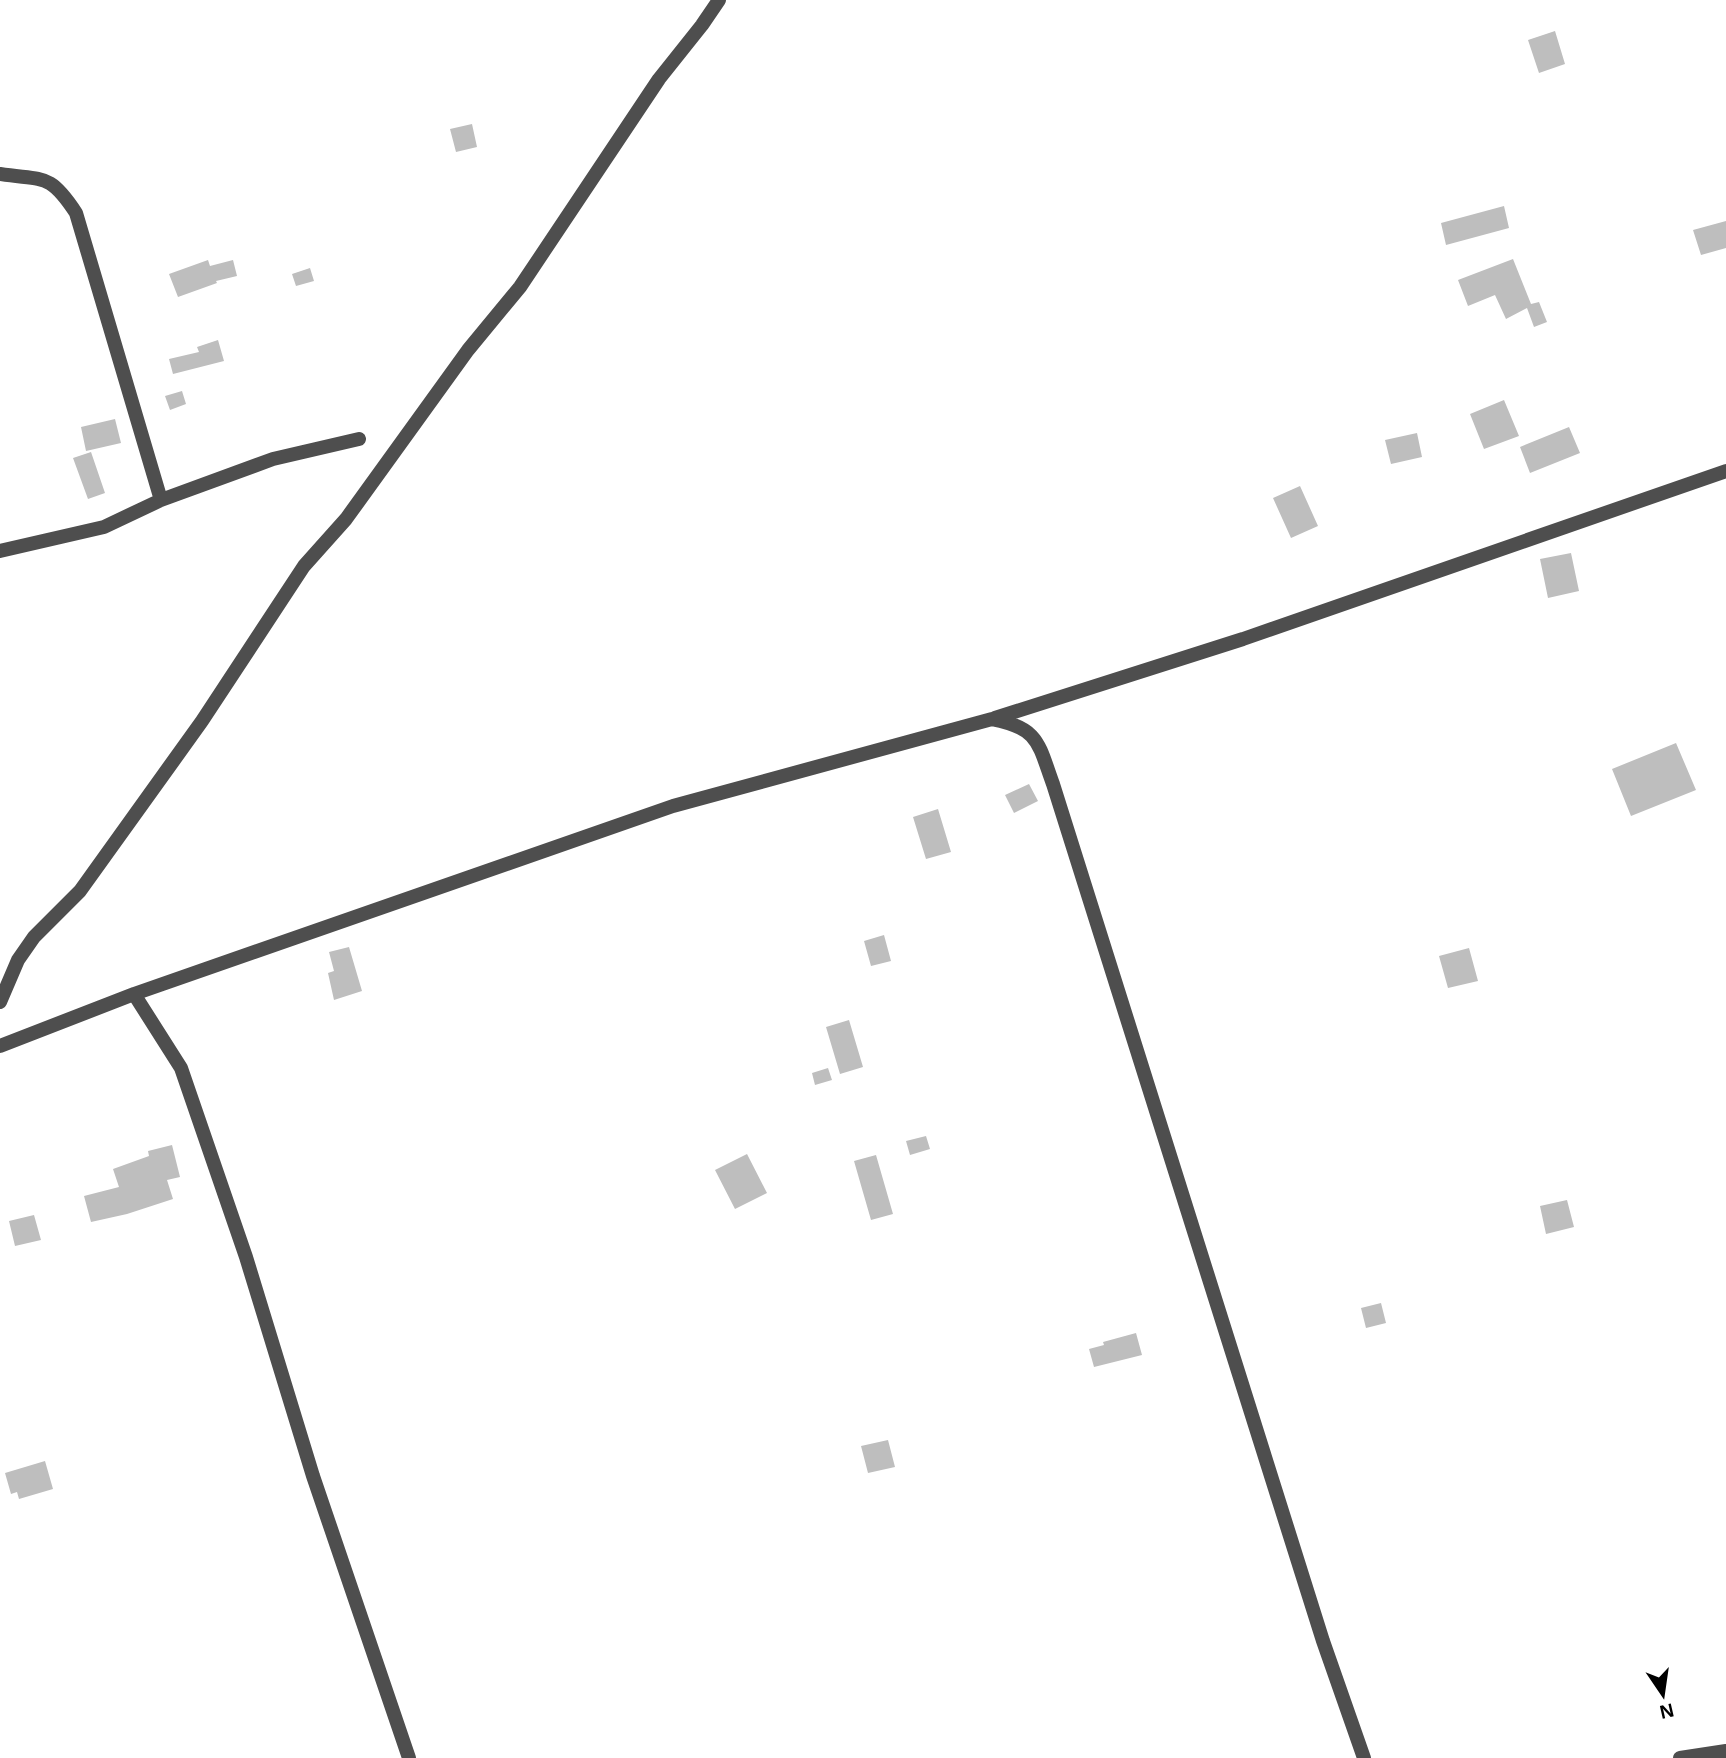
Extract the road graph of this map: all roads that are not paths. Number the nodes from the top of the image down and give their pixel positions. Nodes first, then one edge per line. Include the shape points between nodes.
1 (719, 0) edge
2 (0, 174) edge
3 (359, 439) dead end
4 (1726, 471) edge
5 (161, 500) junction
6 (0, 551) edge
7 (992, 719) junction
8 (134, 994) junction
9 (0, 1002) edge
10 (0, 1046) edge
11 (1726, 1751) edge
12 (409, 1758) edge
13 (1364, 1758) edge
14 (1680, 1758) edge

1 - 9 street via 659,79 520,287 435,394 346,519 304,566 202,721 80,891 34,937 18,960
2 - 5 street via 43,178 62,192 76,213
3 - 5 street via 273,459
4 - 7 street via 1243,639
5 - 6 street via 104,527
7 - 8 street via 673,806
7 - 13 street via 1015,723 1037,740 1053,784
8 - 10 street
8 - 12 street via 181,1068
11 - 14 street

